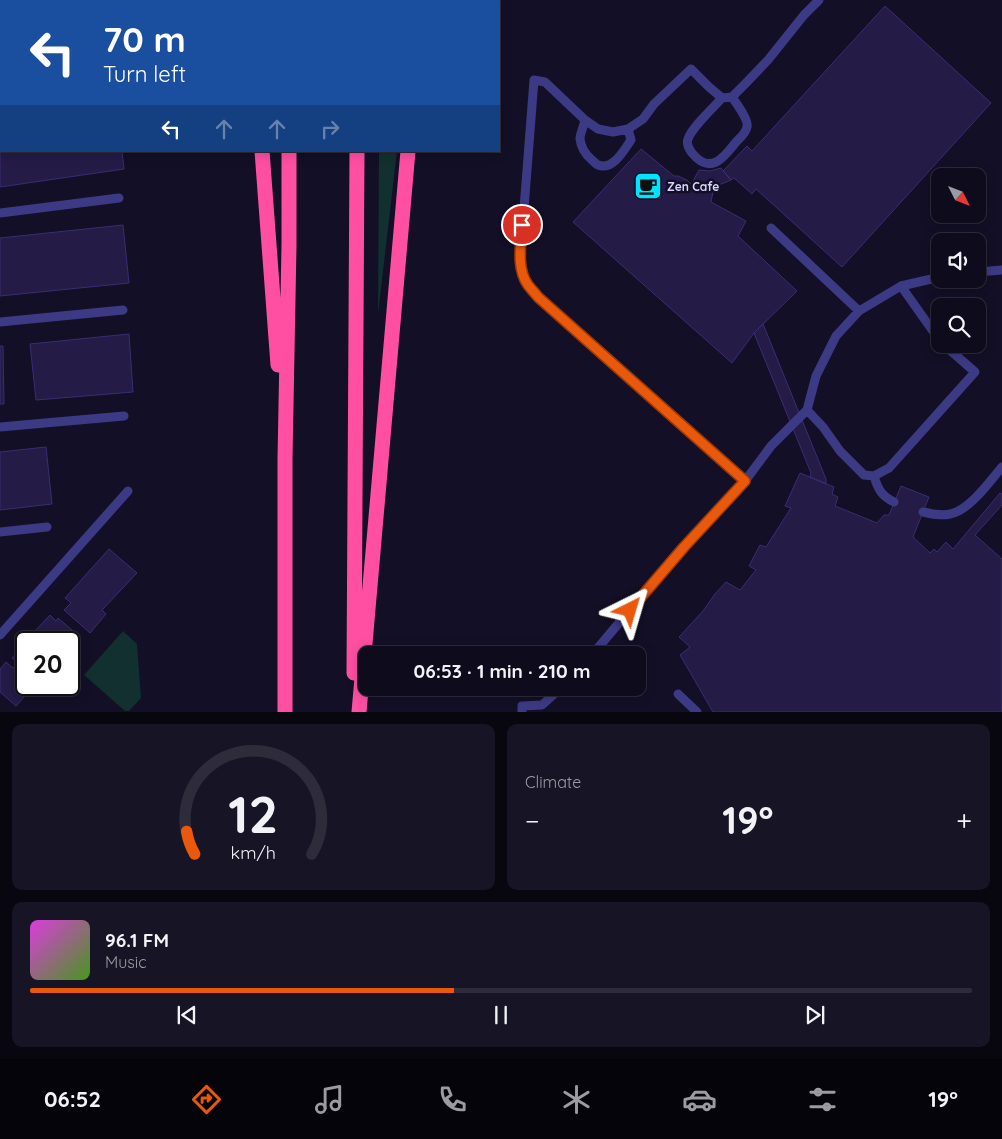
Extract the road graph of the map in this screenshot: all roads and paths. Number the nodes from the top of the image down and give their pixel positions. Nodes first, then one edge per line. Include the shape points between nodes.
1 (819, 0) edge
2 (727, 97) junction
3 (585, 120) junction
4 (628, 129) junction
5 (262, 152) edge
6 (289, 152) edge
7 (356, 152) edge
8 (408, 152) edge
9 (119, 198) dead end
10 (0, 213) edge
11 (771, 228) dead end
12 (1002, 270) edge
13 (986, 271) edge
14 (931, 279) edge
15 (901, 286) junction
16 (123, 310) dead end
17 (859, 311) junction
18 (0, 322) edge
19 (931, 329) edge
20 (953, 353) edge
21 (807, 410) junction
22 (124, 416) dead end
23 (0, 427) edge
24 (285, 459) junction
25 (1002, 467) edge
26 (874, 476) junction
27 (745, 481) junction
28 (128, 491) dead end
29 (894, 502) dead end
30 (923, 512) dead end
31 (46, 527) dead end
32 (0, 532) edge
33 (0, 635) edge
34 (600, 646) edge
35 (678, 694) dead end
36 (552, 696) edge
37 (285, 712) edge
38 (354, 712) edge
39 (360, 712) edge
40 (522, 712) edge
41 (697, 712) edge

1 - 2 lane via 768,60
2 - 2 lane via 687,139 691,151 704,163 711,164 724,157 747,127 747,121
2 - 4 lane via 709,87 690,69 642,119
3 - 4 lane via 598,129 613,132
3 - 4 lane via 580,138 582,146 587,156 598,165 608,165 623,153 630,140
3 - 27 lane via 545,82 534,80 520,260 523,275 538,297
5 - 24 highway
6 - 24 highway
7 - 38 highway
8 - 39 highway
9 - 10 lane
11 - 17 lane
12 - 13 lane
14 - 15 lane
15 - 17 lane
15 - 19 lane
16 - 18 lane
17 - 21 lane via 836,336 816,376
20 - 26 lane via 975,372 889,468
21 - 26 lane via 840,452 864,475
21 - 27 lane via 771,446
22 - 23 lane
24 - 37 highway
25 - 30 lane via 969,505 952,514 937,516
26 - 29 lane via 877,488
27 - 34 lane via 671,561
28 - 33 lane
31 - 32 lane
35 - 41 lane
36 - 40 lane via 542,705 522,706

